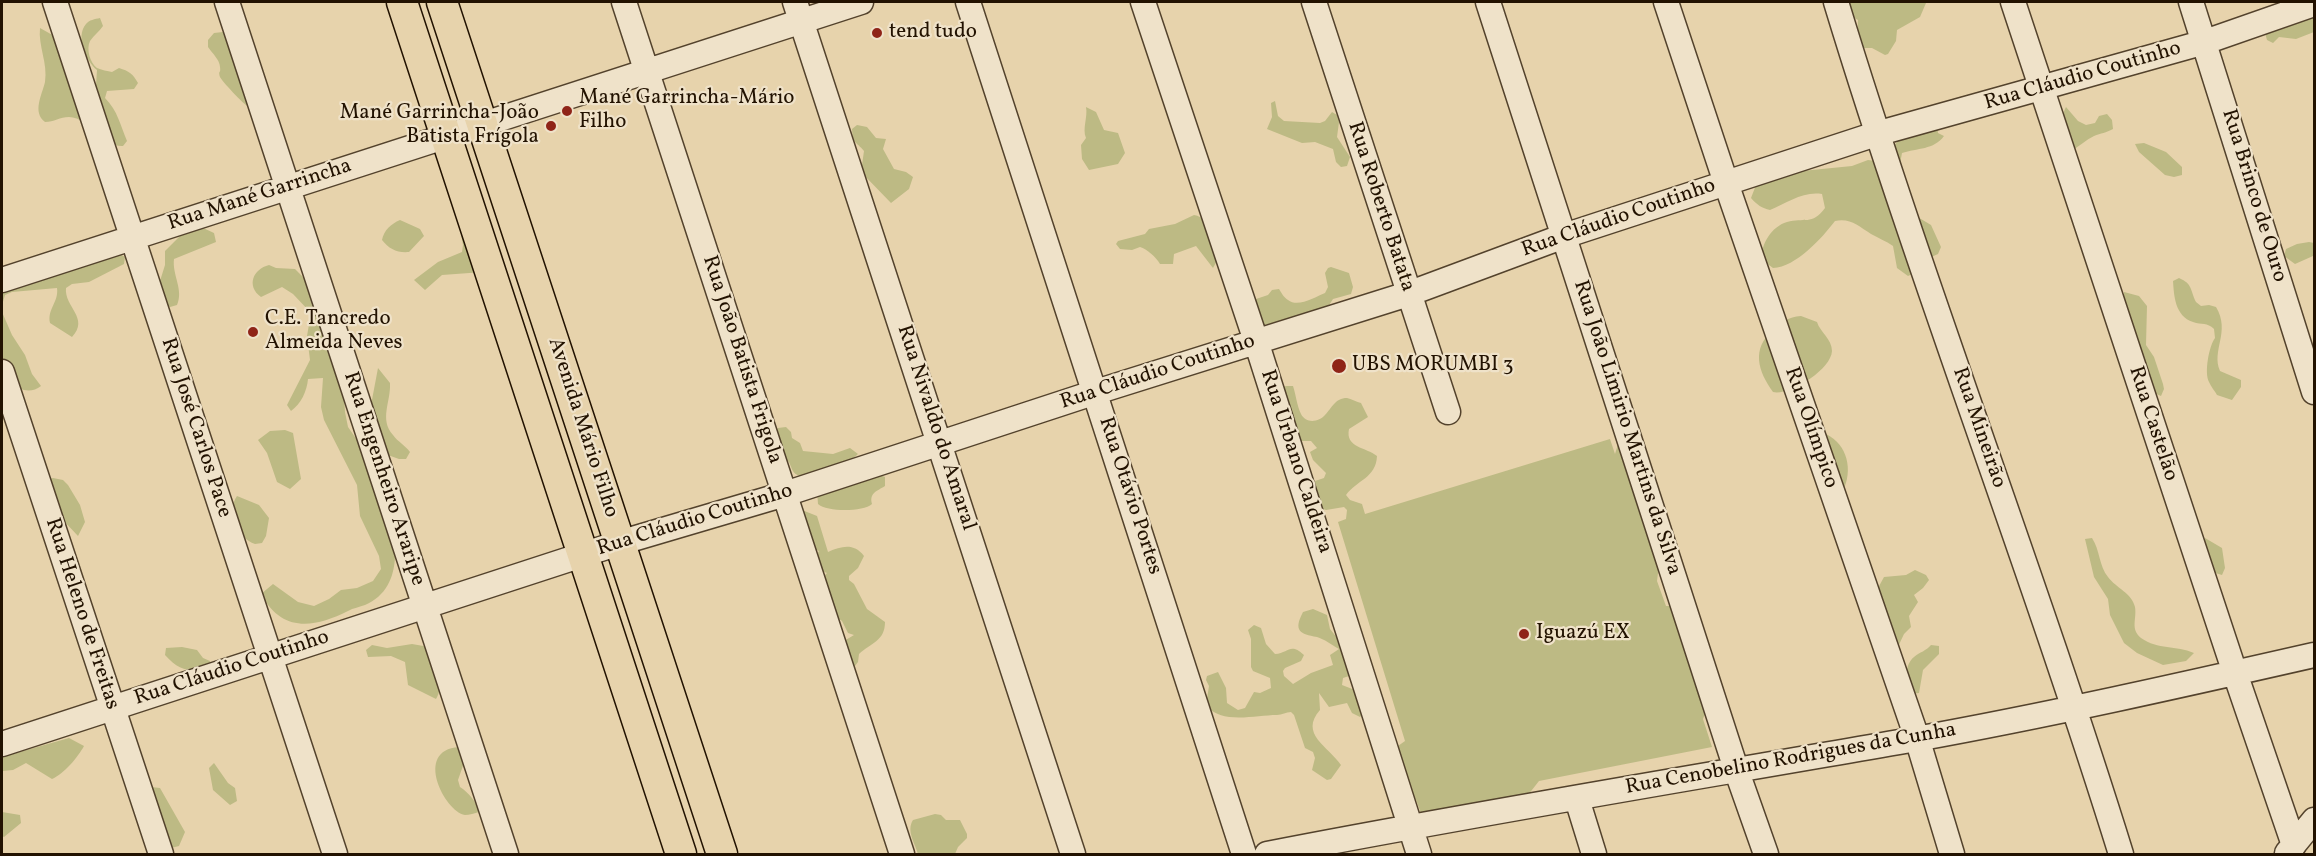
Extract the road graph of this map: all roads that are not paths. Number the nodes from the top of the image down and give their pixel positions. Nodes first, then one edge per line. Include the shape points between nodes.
1 (55, 2) edge
2 (227, 2) edge
3 (402, 2) edge
4 (442, 2) edge
5 (624, 2) edge
6 (861, 2) edge
7 (968, 2) edge
8 (1143, 2) edge
9 (1314, 2) edge
10 (1488, 2) edge
11 (1666, 2) edge
12 (1836, 2) edge
13 (2013, 2) edge
14 (2191, 2) edge
15 (2314, 3) edge
16 (799, 11) edge
17 (2205, 42) junction
18 (647, 71) junction
19 (2041, 90) junction
20 (482, 124) junction
21 (1876, 134) junction
22 (446, 136) junction
23 (1726, 183) junction
24 (288, 188) junction
25 (1564, 236) junction
26 (133, 238) junction
27 (2, 280) edge
28 (1408, 294) junction
29 (1256, 341) junction
30 (2, 372) edge
31 (1096, 392) junction
32 (2314, 392) edge
33 (1448, 412) dead end
34 (940, 445) junction
35 (784, 494) junction
36 (620, 543) junction
37 (582, 555) junction
38 (425, 606) junction
39 (2314, 655) edge
40 (271, 657) junction
41 (2235, 673) junction
42 (2075, 707) junction
43 (112, 708) junction
44 (1917, 738) junction
45 (2, 744) edge
46 (1736, 769) junction
47 (1577, 799) junction
48 (2314, 820) edge
49 (1410, 826) junction
50 (2290, 850) edge
51 (161, 855) edge
52 (335, 855) edge
53 (506, 855) edge
54 (681, 855) edge
55 (722, 855) edge
56 (902, 855) edge
57 (1073, 855) edge
58 (1244, 855) edge
59 (1266, 855) edge
60 (1419, 855) edge
61 (1594, 855) edge
62 (1766, 855) edge
63 (1952, 855) edge
64 (2121, 855) edge

1 - 26 street, Rua José Carlos Pace
2 - 24 street, Rua Engenheiro Araripe
3 - 22 main road, Avenida Mário Filho
4 - 20 main road, Avenida Mário Filho
5 - 18 street, Rua João Batista Frigola
6 - 16 street, Rua Mané Garrincha
7 - 31 street, Rua Otávio Portes
8 - 29 street, Rua Urbano Caldeira
9 - 28 street, Rua Roberto Batata
10 - 25 street, Rua João Limirio Martins da Silva
11 - 23 street, Rua Olímpico
12 - 21 street, Rua Mineirão
13 - 19 street, Rua Castelão
14 - 17 street, Rua Brinco de Ouro
15 - 17 street, Rua Cláudio Coutinho
16 - 18 street, Rua Mané Garrincha
16 - 34 street, Rua Nivaldo do Amaral
17 - 19 street, Rua Cláudio Coutinho
17 - 32 street, Rua Brinco de Ouro
18 - 20 street, Rua Mané Garrincha
18 - 35 street, Rua João Batista Frigola
19 - 21 street, Rua Cláudio Coutinho
19 - 41 street, Rua Castelão
20 - 22 street, Rua Mané Garrincha
20 - 36 main road, Avenida Mário Filho
21 - 23 street, Rua Cláudio Coutinho
21 - 42 street, Rua Mineirão
22 - 24 street, Rua Mané Garrincha
22 - 37 main road, Avenida Mário Filho
23 - 25 street, Rua Cláudio Coutinho
23 - 44 street, Rua Olímpico
24 - 26 street, Rua Mané Garrincha
24 - 38 street, Rua Engenheiro Araripe
25 - 28 street, Rua Cláudio Coutinho
25 - 46 street, Rua João Limirio Martins da Silva
26 - 27 street, Rua Mané Garrincha
26 - 40 street, Rua José Carlos Pace
28 - 29 street, Rua Cláudio Coutinho
28 - 33 street, Rua Roberto Batata
29 - 31 street, Rua Cláudio Coutinho
29 - 49 street, Rua Urbano Caldeira
30 - 43 street, Rua Heleno de Freitas
31 - 34 street, Rua Cláudio Coutinho
31 - 58 street, Rua Otávio Portes
34 - 35 street, Rua Cláudio Coutinho
34 - 57 street, Rua Nivaldo do Amaral
35 - 36 street, Rua Cláudio Coutinho
35 - 56 street, Rua João Batista Frigola
36 - 37 street, Rua Cláudio Coutinho
36 - 55 main road, Avenida Mário Filho
37 - 38 street, Rua Cláudio Coutinho
37 - 54 main road, Avenida Mário Filho
38 - 40 street, Rua Cláudio Coutinho
38 - 53 street, Rua Engenheiro Araripe
39 - 41 street, Rua Cenobelino Rodrigues da Cunha
40 - 43 street, Rua Cláudio Coutinho
40 - 52 street, Rua José Carlos Pace
41 - 42 street, Rua Cenobelino Rodrigues da Cunha
41 - 50 street, Rua Castelão
42 - 44 street, Rua Cenobelino Rodrigues da Cunha
42 - 64 street, Rua Mineirão
43 - 45 street, Rua Cláudio Coutinho
43 - 51 street, Rua Heleno de Freitas
44 - 46 street, Rua Cenobelino Rodrigues da Cunha
44 - 63 street, Rua Olímpico
46 - 47 street, Rua Cenobelino Rodrigues da Cunha
46 - 62 street, Rua João Limirio Martins da Silva
47 - 49 street, Rua Cenobelino Rodrigues da Cunha
47 - 61 street
48 - 50 street
49 - 59 street, Rua Cenobelino Rodrigues da Cunha
49 - 60 street, Rua Urbano Caldeira

